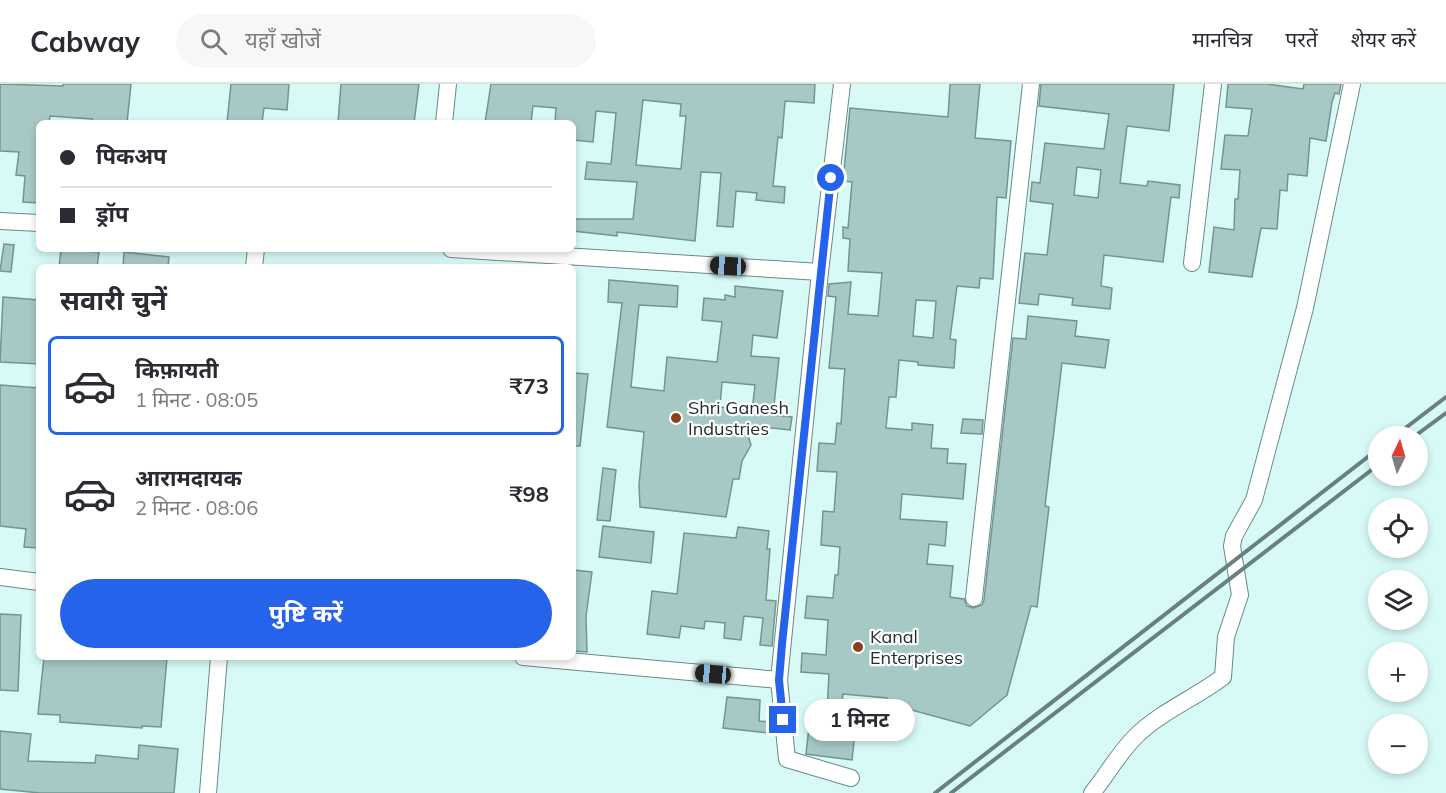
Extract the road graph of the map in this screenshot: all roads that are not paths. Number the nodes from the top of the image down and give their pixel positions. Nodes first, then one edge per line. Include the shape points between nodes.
1 (448, 84) edge
2 (842, 84) edge
3 (1031, 84) edge
4 (1213, 84) edge
5 (1352, 84) edge
6 (444, 120) edge
7 (0, 221) edge
8 (36, 223) edge
9 (499, 252) edge
10 (1192, 263) dead end
11 (820, 272) junction
12 (0, 577) edge
13 (36, 582) edge
14 (974, 598) dead end
15 (219, 660) edge
16 (556, 660) edge
17 (779, 680) junction
18 (851, 778) dead end
19 (208, 793) edge
20 (1092, 793) edge

1 - 6 street
2 - 11 street
3 - 14 street
4 - 10 street
5 - 20 street via 1305,308 1254,500 1234,536 1232,546 1240,595 1226,637 1223,677 1135,737
7 - 8 street
9 - 11 street
11 - 17 street
12 - 13 street
15 - 19 street
16 - 17 street
17 - 18 street via 787,759

